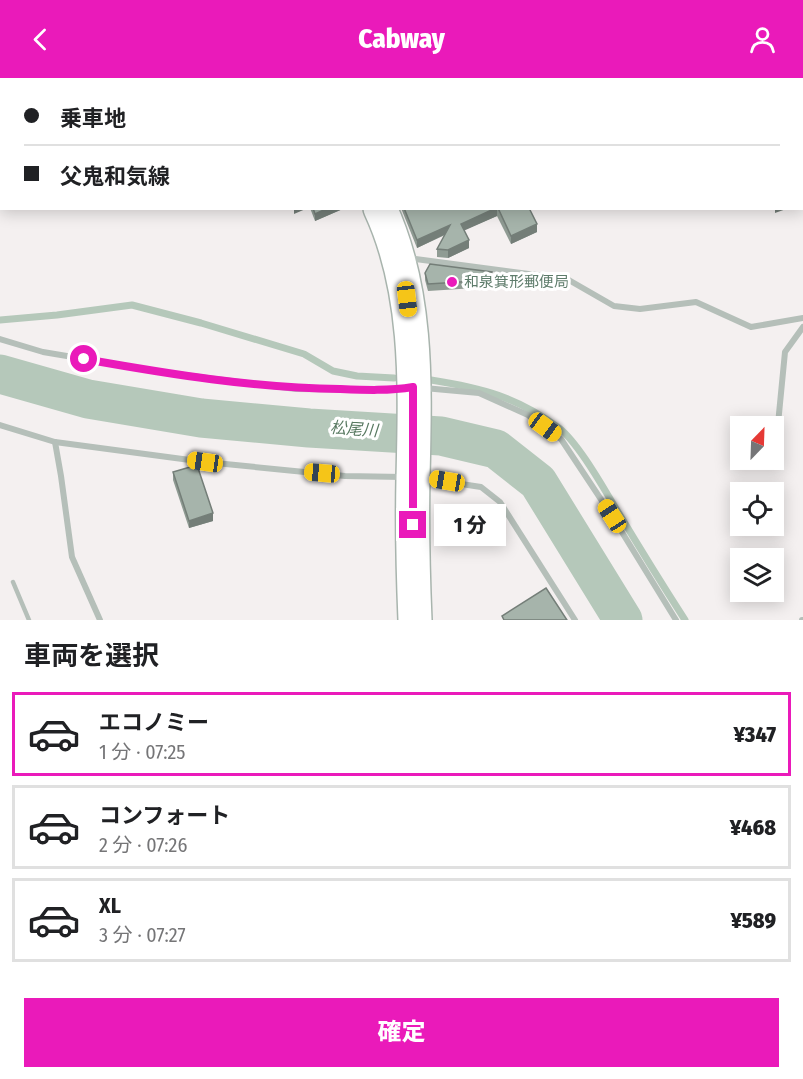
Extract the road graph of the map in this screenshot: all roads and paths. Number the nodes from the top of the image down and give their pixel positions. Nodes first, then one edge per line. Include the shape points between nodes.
1 (381, 210) edge
2 (398, 257) junction
3 (803, 318) edge
4 (803, 327) edge
5 (0, 339) edge
6 (413, 393) junction
7 (779, 416) edge
8 (0, 425) edge
9 (54, 442) junction
10 (413, 473) junction
11 (13, 582) dead end
12 (29, 620) edge
13 (100, 620) edge
14 (415, 620) edge
15 (575, 620) edge
16 (676, 620) edge

1 - 2 main road
2 - 3 street via 567,279 614,306 640,309 696,302 751,327
2 - 6 main road via 412,334
4 - 7 street via 785,352
5 - 6 street via 43,352 168,373 296,389
6 - 10 main road
6 - 16 street via 479,393 528,415 561,439
8 - 9 street
9 - 10 street via 345,476
9 - 13 street via 72,557
10 - 14 main road
10 - 15 street via 481,487 500,502
11 - 12 lane

